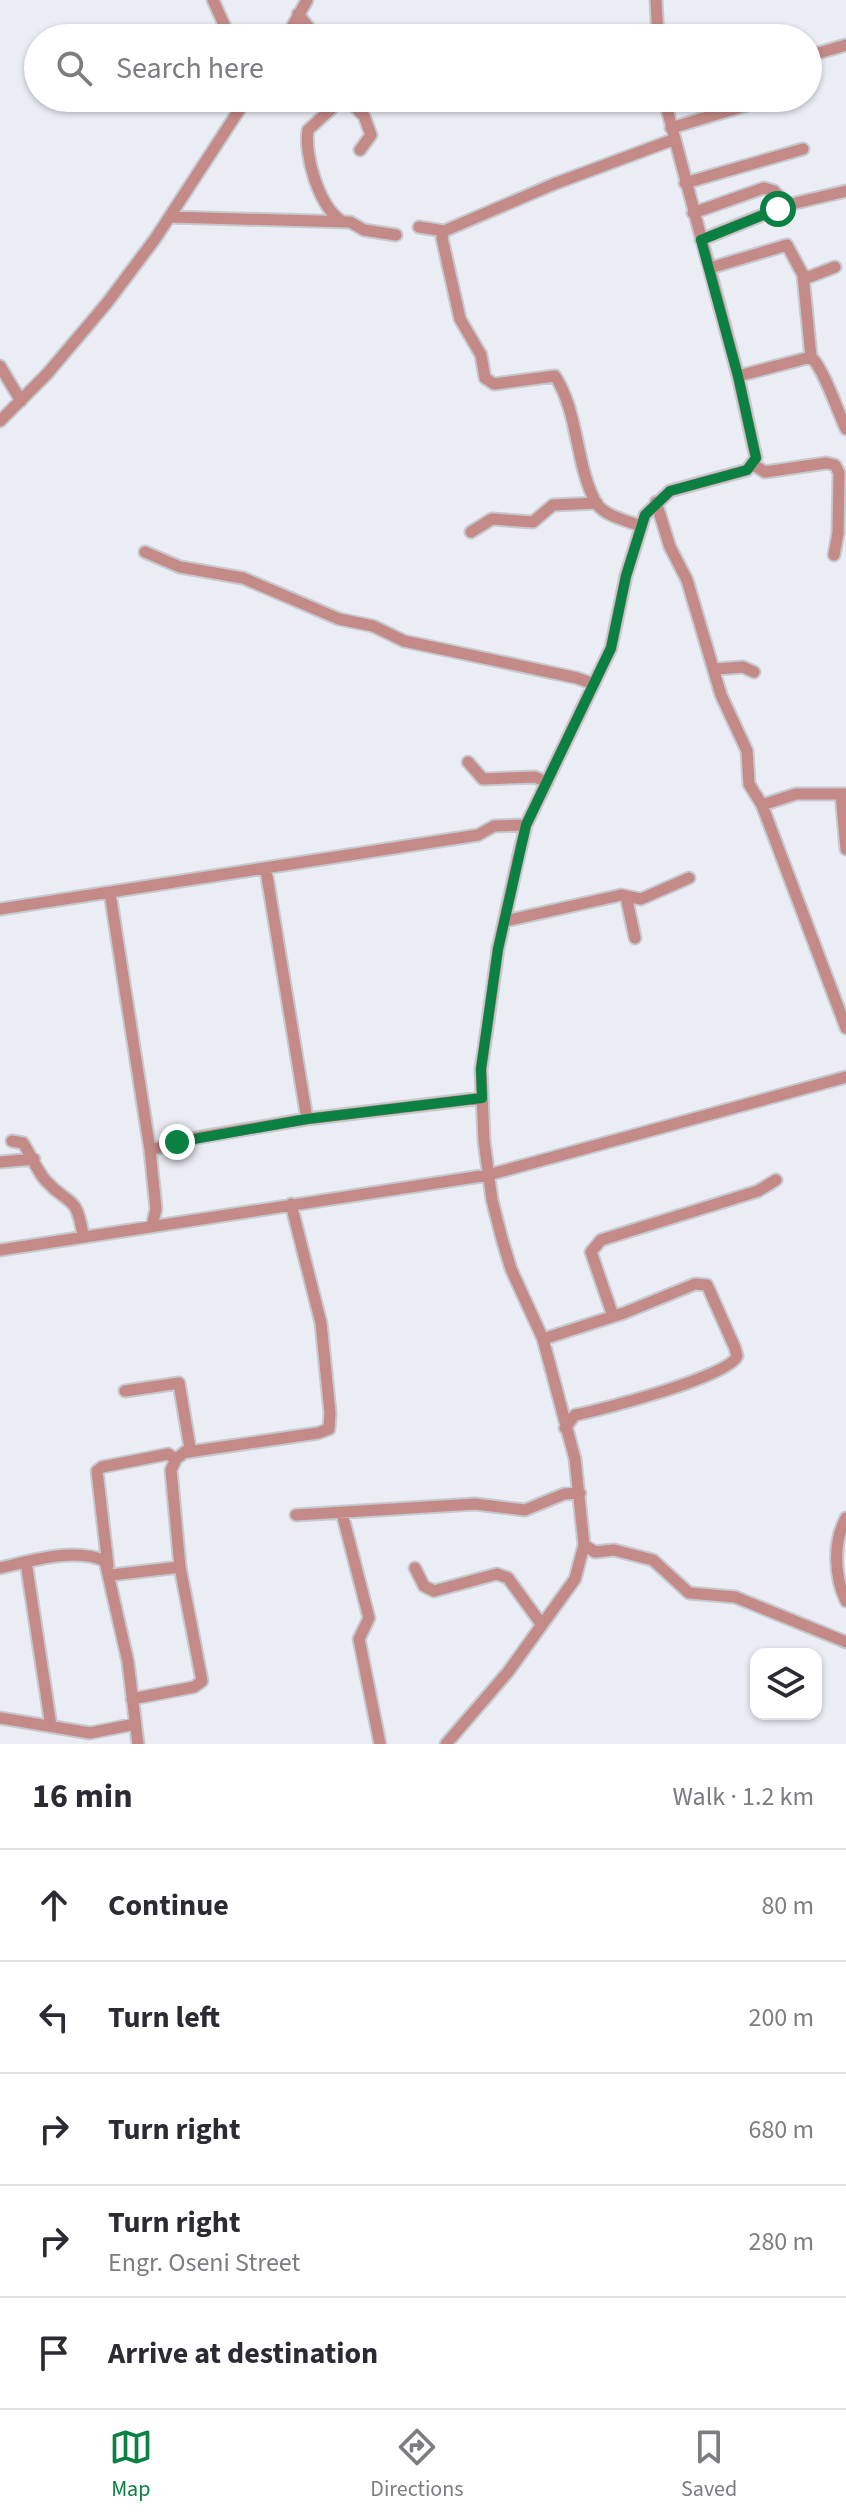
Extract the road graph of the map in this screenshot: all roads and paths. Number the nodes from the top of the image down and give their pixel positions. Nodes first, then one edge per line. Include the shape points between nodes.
1 (213, 0) edge
2 (656, 0) edge
3 (303, 4) edge
4 (224, 24) edge
5 (293, 24) edge
6 (311, 24) edge
7 (657, 24) edge
8 (846, 45) edge
9 (822, 52) edge
10 (238, 112) edge
11 (328, 112) edge
12 (360, 112) edge
13 (668, 112) edge
14 (733, 112) edge
15 (673, 134) junction
16 (803, 149) dead end
17 (360, 150) dead end
18 (685, 183) junction
19 (846, 191) edge
20 (787, 205) junction
21 (693, 213) junction
22 (170, 217) junction
23 (343, 222) junction
24 (419, 227) dead end
25 (444, 231) junction
26 (396, 235) dead end
27 (701, 240) junction
28 (835, 267) dead end
29 (710, 268) junction
30 (803, 275) junction
31 (811, 357) junction
32 (0, 366) edge
33 (738, 376) junction
34 (21, 401) junction
35 (0, 421) edge
36 (846, 429) edge
37 (840, 463) edge
38 (752, 464) junction
39 (837, 499) junction
40 (656, 502) junction
41 (597, 503) junction
42 (846, 512) edge
43 (641, 526) junction
44 (471, 532) dead end
45 (145, 552) dead end
46 (834, 555) dead end
47 (716, 669) junction
48 (754, 672) dead end
49 (594, 684) junction
50 (468, 762) dead end
51 (547, 782) junction
52 (844, 794) edge
53 (762, 805) junction
54 (526, 825) junction
55 (846, 849) edge
56 (266, 870) junction
57 (689, 878) dead end
58 (110, 893) junction
59 (626, 896) junction
60 (0, 909) edge
61 (505, 921) junction
62 (635, 938) dead end
63 (846, 1028) edge
64 (846, 1077) edge
65 (482, 1098) junction
66 (307, 1119) junction
67 (12, 1141) dead end
68 (150, 1150) junction
69 (34, 1159) junction
70 (0, 1162) edge
71 (488, 1175) junction
72 (776, 1180) dead end
73 (291, 1204) junction
74 (152, 1226) junction
75 (83, 1235) junction
76 (0, 1250) edge
77 (613, 1316) junction
78 (543, 1339) junction
79 (125, 1391) dead end
80 (565, 1428) junction
81 (188, 1452) junction
82 (176, 1459) junction
83 (580, 1493) junction
84 (342, 1513) junction
85 (296, 1515) dead end
86 (846, 1518) edge
87 (584, 1545) junction
88 (26, 1562) junction
89 (180, 1567) junction
90 (0, 1568) edge
91 (415, 1568) dead end
92 (109, 1571) junction
93 (846, 1601) edge
94 (542, 1625) junction
95 (846, 1642) edge
96 (132, 1699) junction
97 (0, 1718) edge
98 (135, 1724) junction
99 (51, 1726) junction
100 (138, 1744) edge
101 (380, 1744) edge
102 (446, 1744) edge

1 - 4 street
2 - 7 street
3 - 5 street
3 - 6 street
8 - 9 street
10 - 22 street
11 - 23 street via 308,130 306,141 320,196
12 - 17 street via 371,135
13 - 15 street
14 - 15 street
15 - 18 street
15 - 25 street
16 - 18 street
18 - 21 street
19 - 20 street
20 - 21 street via 764,188
20 - 27 street
21 - 27 street
22 - 23 street
22 - 34 street via 107,303
23 - 26 street
24 - 25 street
25 - 41 street via 460,319 481,355 485,378 494,384 555,376
27 - 29 street
28 - 30 street
29 - 30 street via 787,245
29 - 33 street
30 - 31 street
31 - 33 street
31 - 36 street
32 - 34 street
33 - 38 street via 756,445
34 - 35 street
37 - 38 street via 765,472
37 - 39 street
38 - 40 street via 747,470 670,491
39 - 42 street
39 - 46 street
40 - 43 street
40 - 47 street
41 - 43 street via 608,514
41 - 44 street via 553,505 533,522 492,519
43 - 49 street via 611,648
45 - 49 street via 180,567 243,578 404,641
47 - 48 street via 743,667
47 - 53 street via 721,695 747,751 749,784
49 - 51 street
50 - 51 street via 483,779 535,777
51 - 54 street
52 - 53 street via 796,794
52 - 55 street
53 - 63 street
54 - 56 street via 494,826 468,837
54 - 61 street
56 - 58 street
56 - 66 street
57 - 59 street via 641,899
58 - 60 street
58 - 68 street
59 - 61 street
59 - 62 street
61 - 65 street via 486,1035
64 - 71 street
65 - 66 street
65 - 71 street
66 - 68 street
67 - 69 street via 23,1143
68 - 74 street via 156,1209
69 - 70 street
69 - 75 street via 43,1178 78,1209
71 - 73 street
71 - 78 street via 511,1269
72 - 77 street via 758,1191 601,1240 591,1252
73 - 74 street
73 - 81 street via 321,1323 329,1429
74 - 75 street
75 - 76 street
77 - 78 street
77 - 80 street via 695,1284 707,1285 735,1348 735,1362 693,1381 575,1415
78 - 80 street
79 - 81 street via 179,1383
80 - 83 street
81 - 82 street
82 - 89 street via 171,1470
82 - 92 street via 168,1454 97,1471
83 - 84 street via 525,1510 475,1504
83 - 87 street
84 - 85 street
84 - 101 street via 369,1618 359,1639
86 - 93 street via 837,1535 839,1585
87 - 94 street via 575,1579
87 - 95 street via 595,1552 614,1550 653,1560 689,1593 735,1597
88 - 90 street
88 - 92 street via 79,1556 99,1559
88 - 99 street
89 - 92 street
89 - 96 street via 202,1681
91 - 94 street via 424,1586 434,1591 497,1574 508,1578
92 - 96 street
94 - 102 street
96 - 98 street
97 - 99 street
98 - 99 street via 90,1733
98 - 100 street

